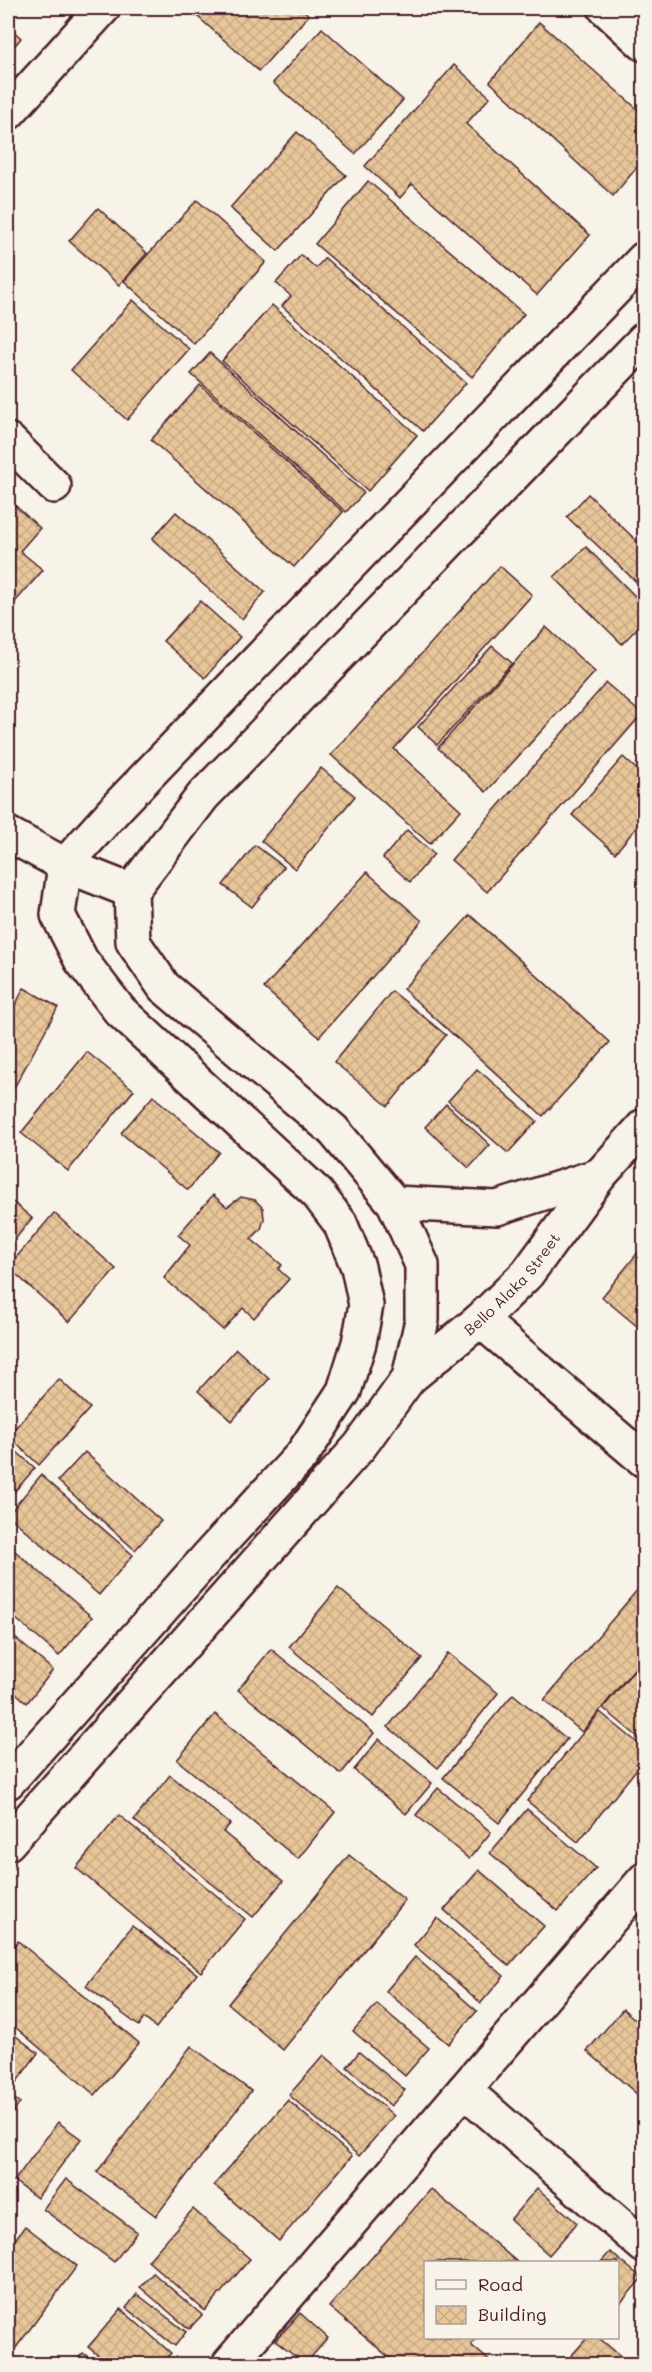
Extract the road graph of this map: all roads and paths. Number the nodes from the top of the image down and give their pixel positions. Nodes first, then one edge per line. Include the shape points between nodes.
1 (103, 8) edge
2 (605, 8) edge
3 (645, 44) edge
4 (8, 113) edge
5 (645, 259) edge
6 (645, 340) edge
7 (8, 440) edge
8 (54, 486) dead end
9 (8, 834) edge
10 (65, 865) junction
11 (131, 891) junction
12 (645, 1126) edge
13 (600, 1175) junction
14 (394, 1203) junction
15 (480, 1320) junction
16 (409, 1378) junction
17 (645, 1460) edge
18 (8, 1782) edge
19 (8, 1843) edge
20 (645, 1880) edge
21 (464, 2090) junction
22 (645, 2246) edge
23 (229, 2364) edge

1 - 4 street
2 - 3 street
5 - 10 street
6 - 11 street via 203,796
7 - 8 street
9 - 10 street
10 - 11 street
10 - 18 street via 58,915 81,960 120,1011 317,1193 340,1224 358,1267 366,1305 344,1391 302,1455
11 - 14 street via 133,942 164,987 333,1130
12 - 13 street, Bello Alaka Street
13 - 14 street, Bello Alaka Street via 497,1208
13 - 15 street, Bello Alaka Street via 527,1274
14 - 16 street via 422,1265 422,1320
15 - 16 street, Bello Alaka Street
15 - 17 street
16 - 19 street via 360,1446
20 - 21 street
21 - 22 street
21 - 23 street

